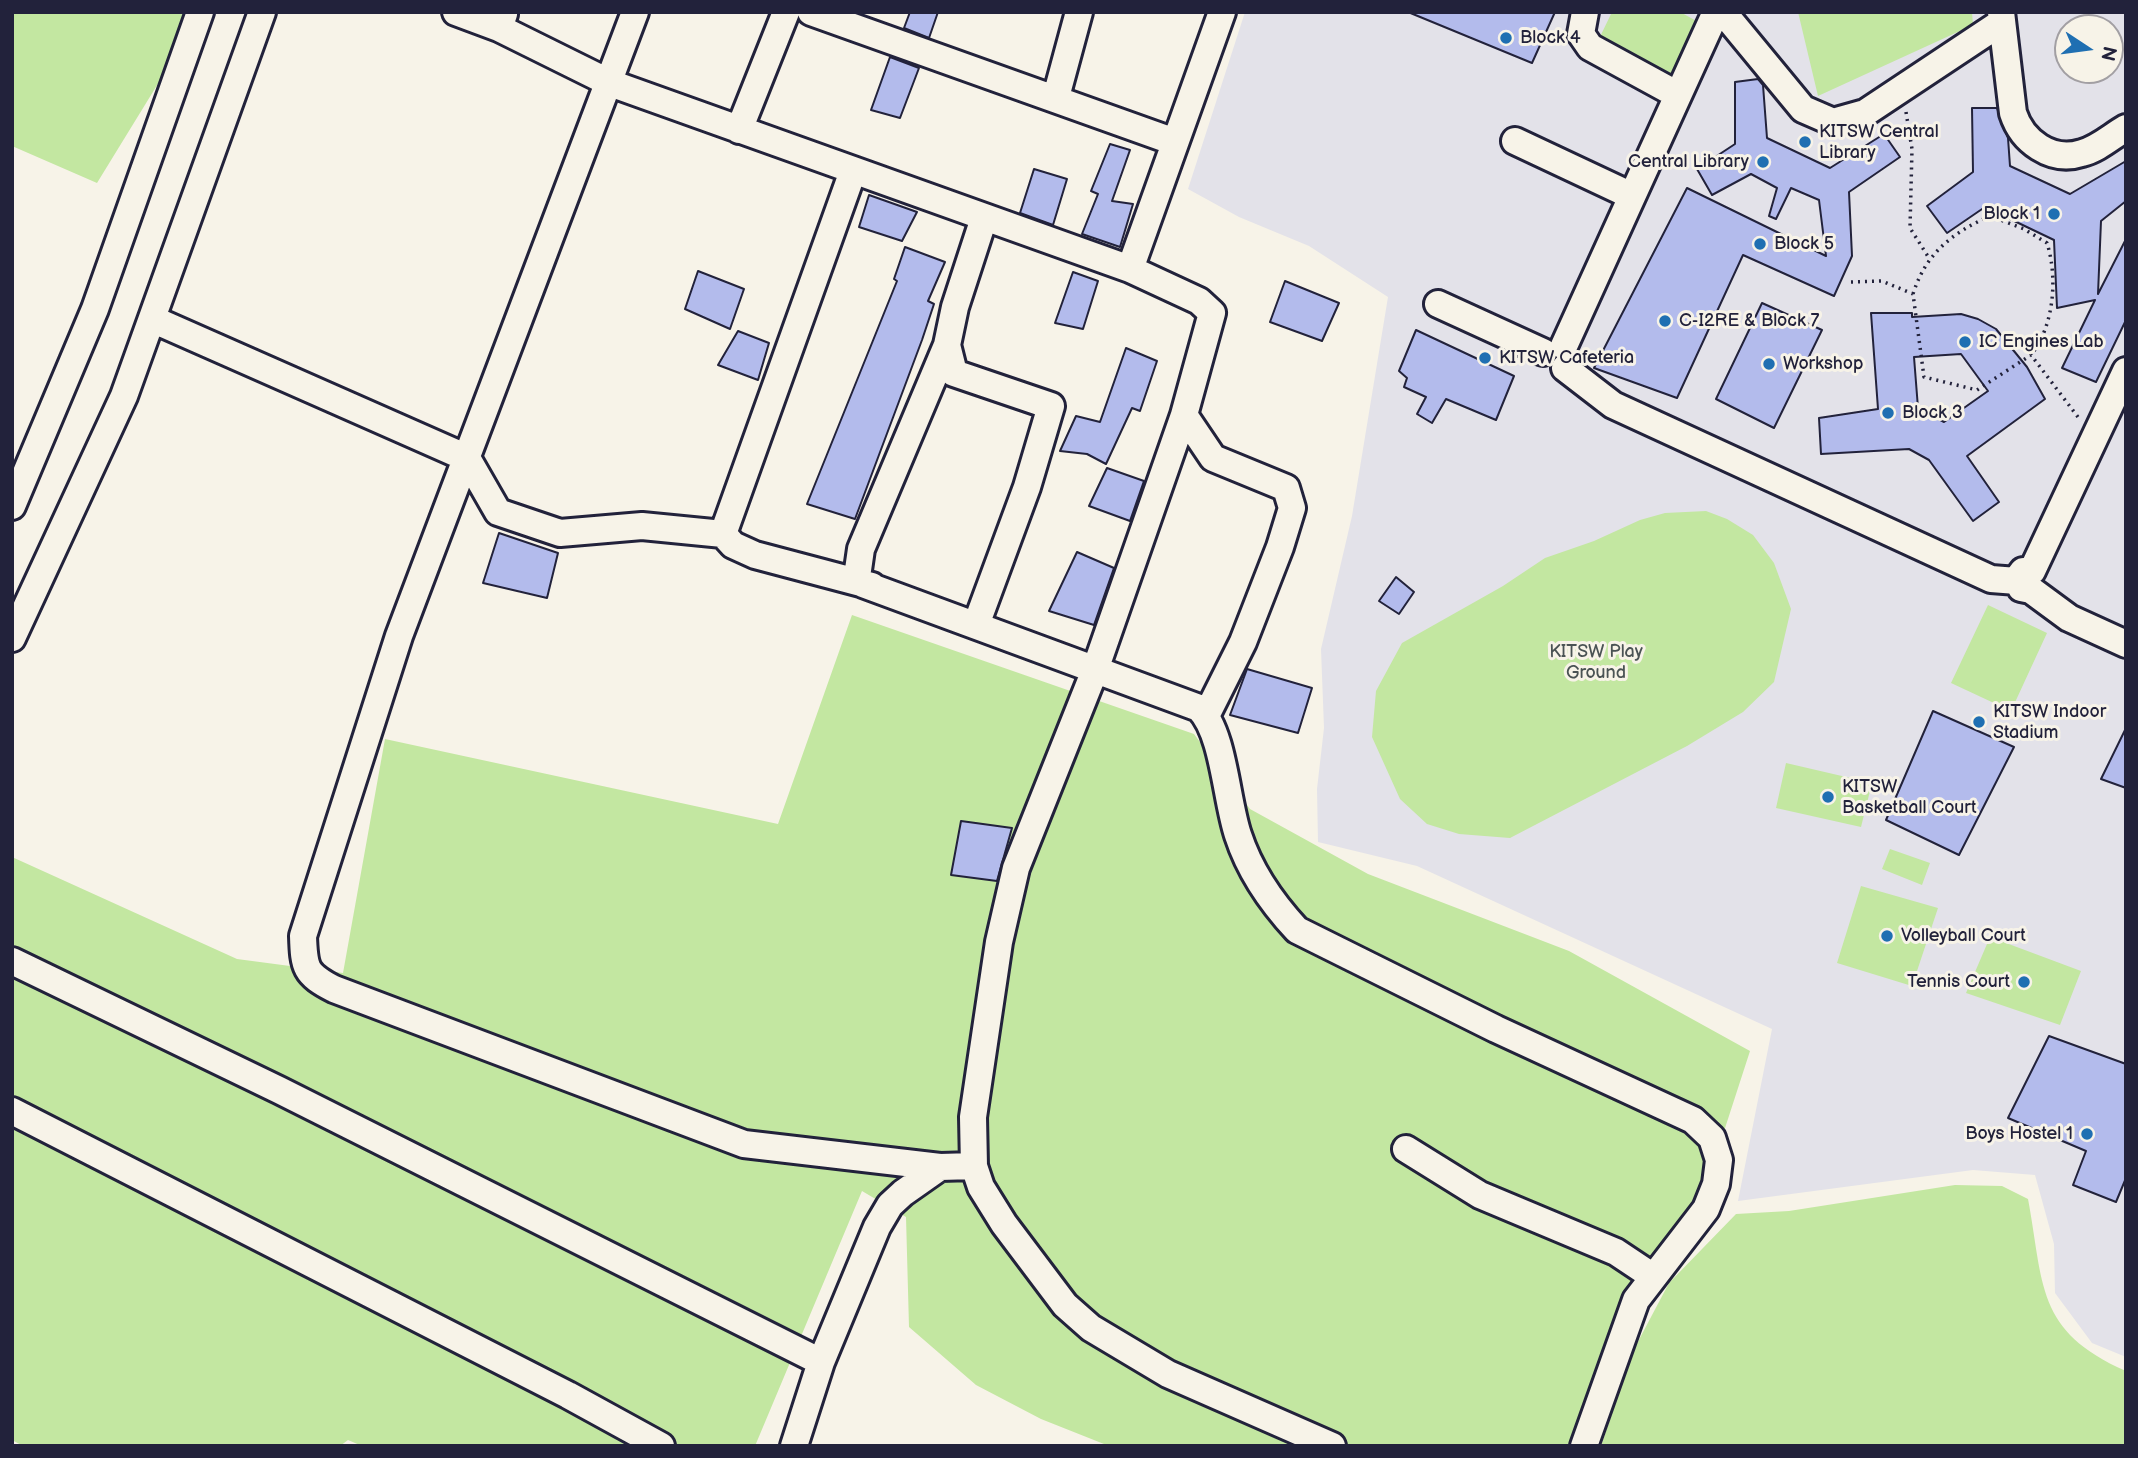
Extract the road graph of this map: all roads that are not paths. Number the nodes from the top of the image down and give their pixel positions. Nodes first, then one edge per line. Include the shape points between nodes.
1 (200, 12) edge
2 (262, 12) edge
3 (456, 12) edge
4 (635, 12) edge
5 (786, 12) edge
6 (811, 12) edge
7 (1079, 12) edge
8 (1222, 12) edge
9 (1585, 12) edge
10 (1716, 12) edge
11 (1723, 12) edge
12 (2001, 17) edge
13 (502, 20) edge
14 (610, 83) junction
15 (1678, 95) junction
16 (1056, 97) junction
17 (2126, 128) edge
18 (739, 130) junction
19 (1515, 141) dead end
20 (1175, 142) junction
21 (853, 171) junction
22 (1632, 196) junction
23 (984, 218) junction
24 (1129, 269) junction
25 (1438, 304) dead end
26 (152, 319) junction
27 (947, 345) junction
28 (1557, 356) junction
29 (2126, 371) edge
30 (1184, 415) junction
31 (467, 458) junction
32 (12, 506) edge
33 (723, 534) junction
34 (2027, 581) junction
35 (872, 587) junction
36 (975, 625) junction
37 (12, 638) edge
38 (2126, 644) edge
39 (1095, 670) junction
40 (1206, 716) junction
41 (12, 961) edge
42 (12, 1111) edge
43 (1406, 1149) dead end
44 (974, 1166) junction
45 (940, 1167) junction
46 (1653, 1276) junction
47 (821, 1362) junction
48 (661, 1446) edge
49 (794, 1446) edge
50 (1332, 1446) edge
51 (1584, 1446) edge

1 - 32 street via 95,309
2 - 26 street
3 - 13 street
4 - 14 street
5 - 18 street
6 - 16 street
7 - 16 street
8 - 20 street
9 - 15 street via 1581,34 1590,47
10 - 15 street
11 - 12 street via 1785,91 1815,116 1833,122 1848,120 1900,89
12 - 17 street via 2013,113 2029,142 2043,150 2071,155 2084,153
13 - 14 street
14 - 18 street
14 - 31 street
15 - 22 street
16 - 20 street
18 - 21 street
19 - 22 street
20 - 24 street
21 - 23 street
21 - 33 street
22 - 28 street
23 - 24 street
23 - 27 street
24 - 30 street via 1199,301 1212,313
25 - 28 street
26 - 31 street
26 - 37 street via 124,396
27 - 35 street via 857,564
27 - 36 street via 954,373 1051,406 1027,487
28 - 34 street via 1614,405 1991,579
29 - 34 street
30 - 39 street
30 - 40 street via 1213,458 1286,488 1292,508 1262,598
31 - 33 street via 498,512 560,533 642,526
31 - 45 street via 373,710 303,936 304,964 315,979 334,989 744,1144
33 - 35 street via 733,545 755,555
34 - 38 street via 2069,618
35 - 36 street
36 - 39 street
39 - 40 street via 1189,704
39 - 44 street via 1016,868 999,942 973,1117
40 - 46 street via 1244,851 1274,905 1297,930 1693,1120 1712,1138 1719,1160 1706,1209
41 - 47 street
42 - 48 street
43 - 46 street via 1479,1195 1616,1252
44 - 45 street
44 - 50 street via 1004,1224 1065,1305 1091,1328 1168,1374
45 - 47 street via 903,1192 877,1227
46 - 51 street via 1636,1300
47 - 49 street

